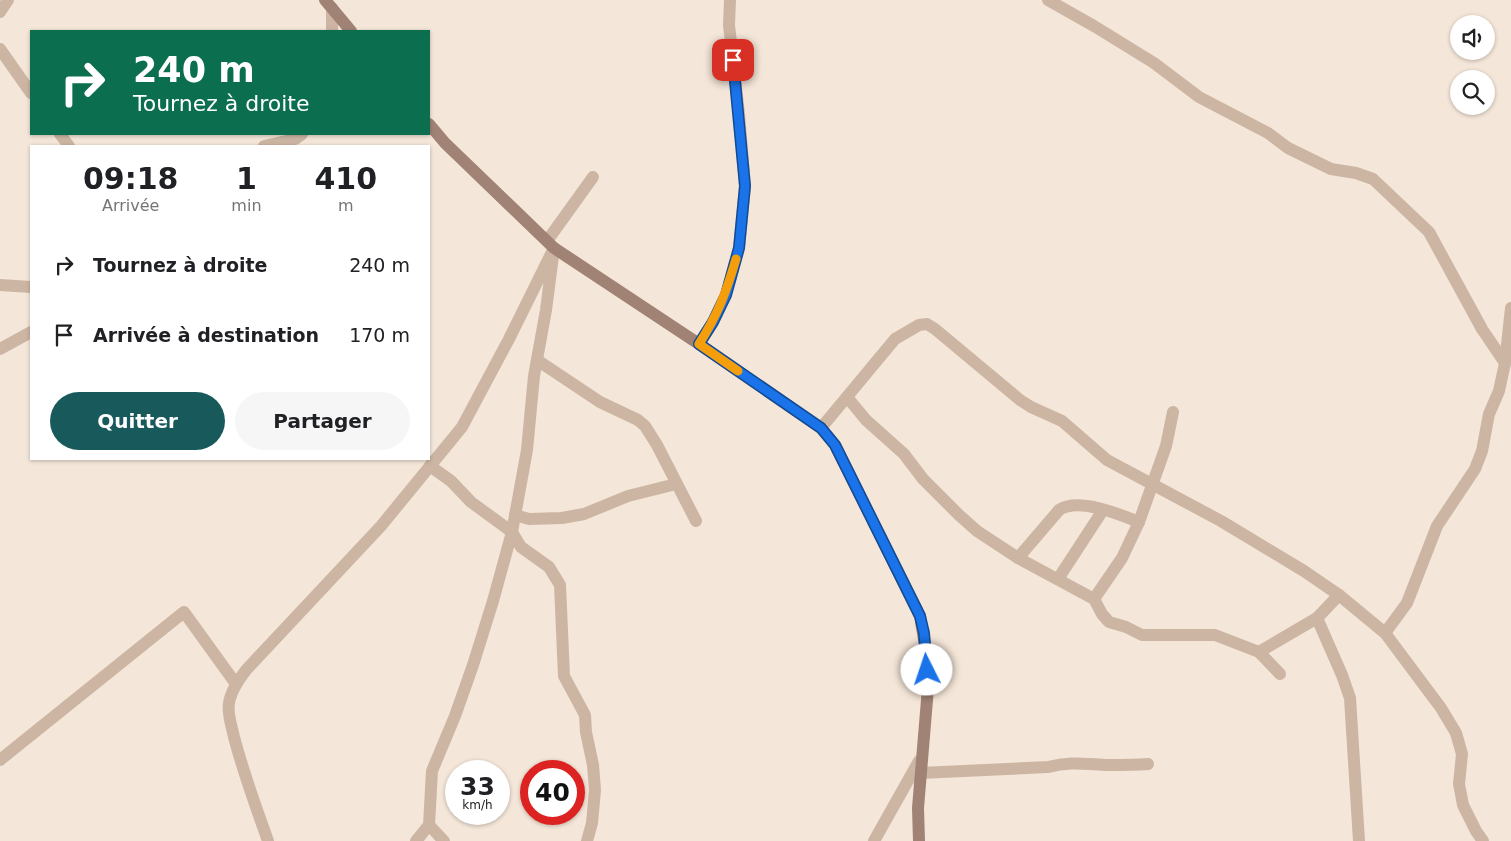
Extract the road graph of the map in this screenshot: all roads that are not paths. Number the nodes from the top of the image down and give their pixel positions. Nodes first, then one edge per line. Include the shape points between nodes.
1 (8, 0) edge
2 (730, 0) edge
3 (1048, 0) edge
4 (328, 4) edge
5 (0, 12) edge
6 (332, 30) edge
7 (350, 30) edge
8 (0, 49) edge
9 (30, 92) edge
10 (430, 125) edge
11 (301, 135) edge
12 (268, 145) edge
13 (593, 177) dead end
14 (550, 244) junction
15 (0, 284) edge
16 (30, 287) edge
17 (1511, 308) edge
18 (30, 333) edge
19 (699, 344) junction
20 (0, 348) edge
21 (537, 360) junction
22 (1505, 363) junction
23 (847, 397) junction
24 (1173, 412) dead end
25 (821, 428) junction
26 (430, 466) junction
27 (676, 484) junction
28 (1152, 484) junction
29 (1102, 510) junction
30 (515, 516) junction
31 (696, 521) dead end
32 (1139, 522) junction
33 (512, 532) junction
34 (1018, 558) junction
35 (1058, 579) junction
36 (1339, 595) junction
37 (1094, 599) junction
38 (1317, 618) junction
39 (1385, 633) junction
40 (1259, 652) junction
41 (1280, 674) dead end
42 (236, 684) junction
43 (922, 757) junction
44 (0, 760) edge
45 (1148, 764) dead end
46 (920, 773) junction
47 (429, 825) junction
48 (268, 841) edge
49 (416, 841) edge
50 (444, 841) edge
51 (587, 841) edge
52 (874, 841) edge
53 (919, 841) edge
54 (1359, 841) edge
55 (1483, 841) edge

1 - 5 street
2 - 19 street via 729,25 745,186 739,248 726,295
3 - 22 street via 1154,63 1199,97 1268,133 1288,148 1331,170 1373,179 1430,232 1482,329
4 - 6 street
4 - 7 street
8 - 9 street
10 - 14 street
11 - 12 street
13 - 14 street
14 - 19 street
14 - 21 street via 546,310
14 - 26 street via 509,339 462,427
15 - 16 street
17 - 22 street
18 - 20 street
19 - 25 street
21 - 27 street via 600,402 645,426 658,445
21 - 30 street via 527,450
22 - 39 street via 1475,468 1437,526 1407,603
23 - 25 street
23 - 28 street via 895,339 919,324 927,324 1020,400 1062,422 1107,460
23 - 34 street via 959,515
24 - 28 street via 1166,446
25 - 43 street via 835,445 920,616 928,688
26 - 33 street
26 - 42 street via 381,526
27 - 30 street via 628,496 584,514 562,518
27 - 31 street
28 - 32 street
28 - 36 street via 1221,520
29 - 32 street
29 - 34 street via 1086,506 1064,507
29 - 35 street
30 - 33 street
32 - 37 street via 1122,558
33 - 47 street via 455,716 432,771
33 - 51 street via 521,547 549,567 560,585 564,676 585,715 593,765 595,790
34 - 35 street
35 - 37 street
36 - 38 street
36 - 39 street
37 - 40 street via 1109,622 1142,635 1215,635
38 - 40 street
38 - 54 street via 1350,698
39 - 55 street via 1456,733 1462,754 1459,784 1464,805
40 - 41 street
42 - 44 street via 184,612
42 - 48 street via 229,704 230,717 240,760
43 - 46 street
43 - 52 street
45 - 46 street via 1072,763
46 - 53 street
47 - 49 street
47 - 50 street

